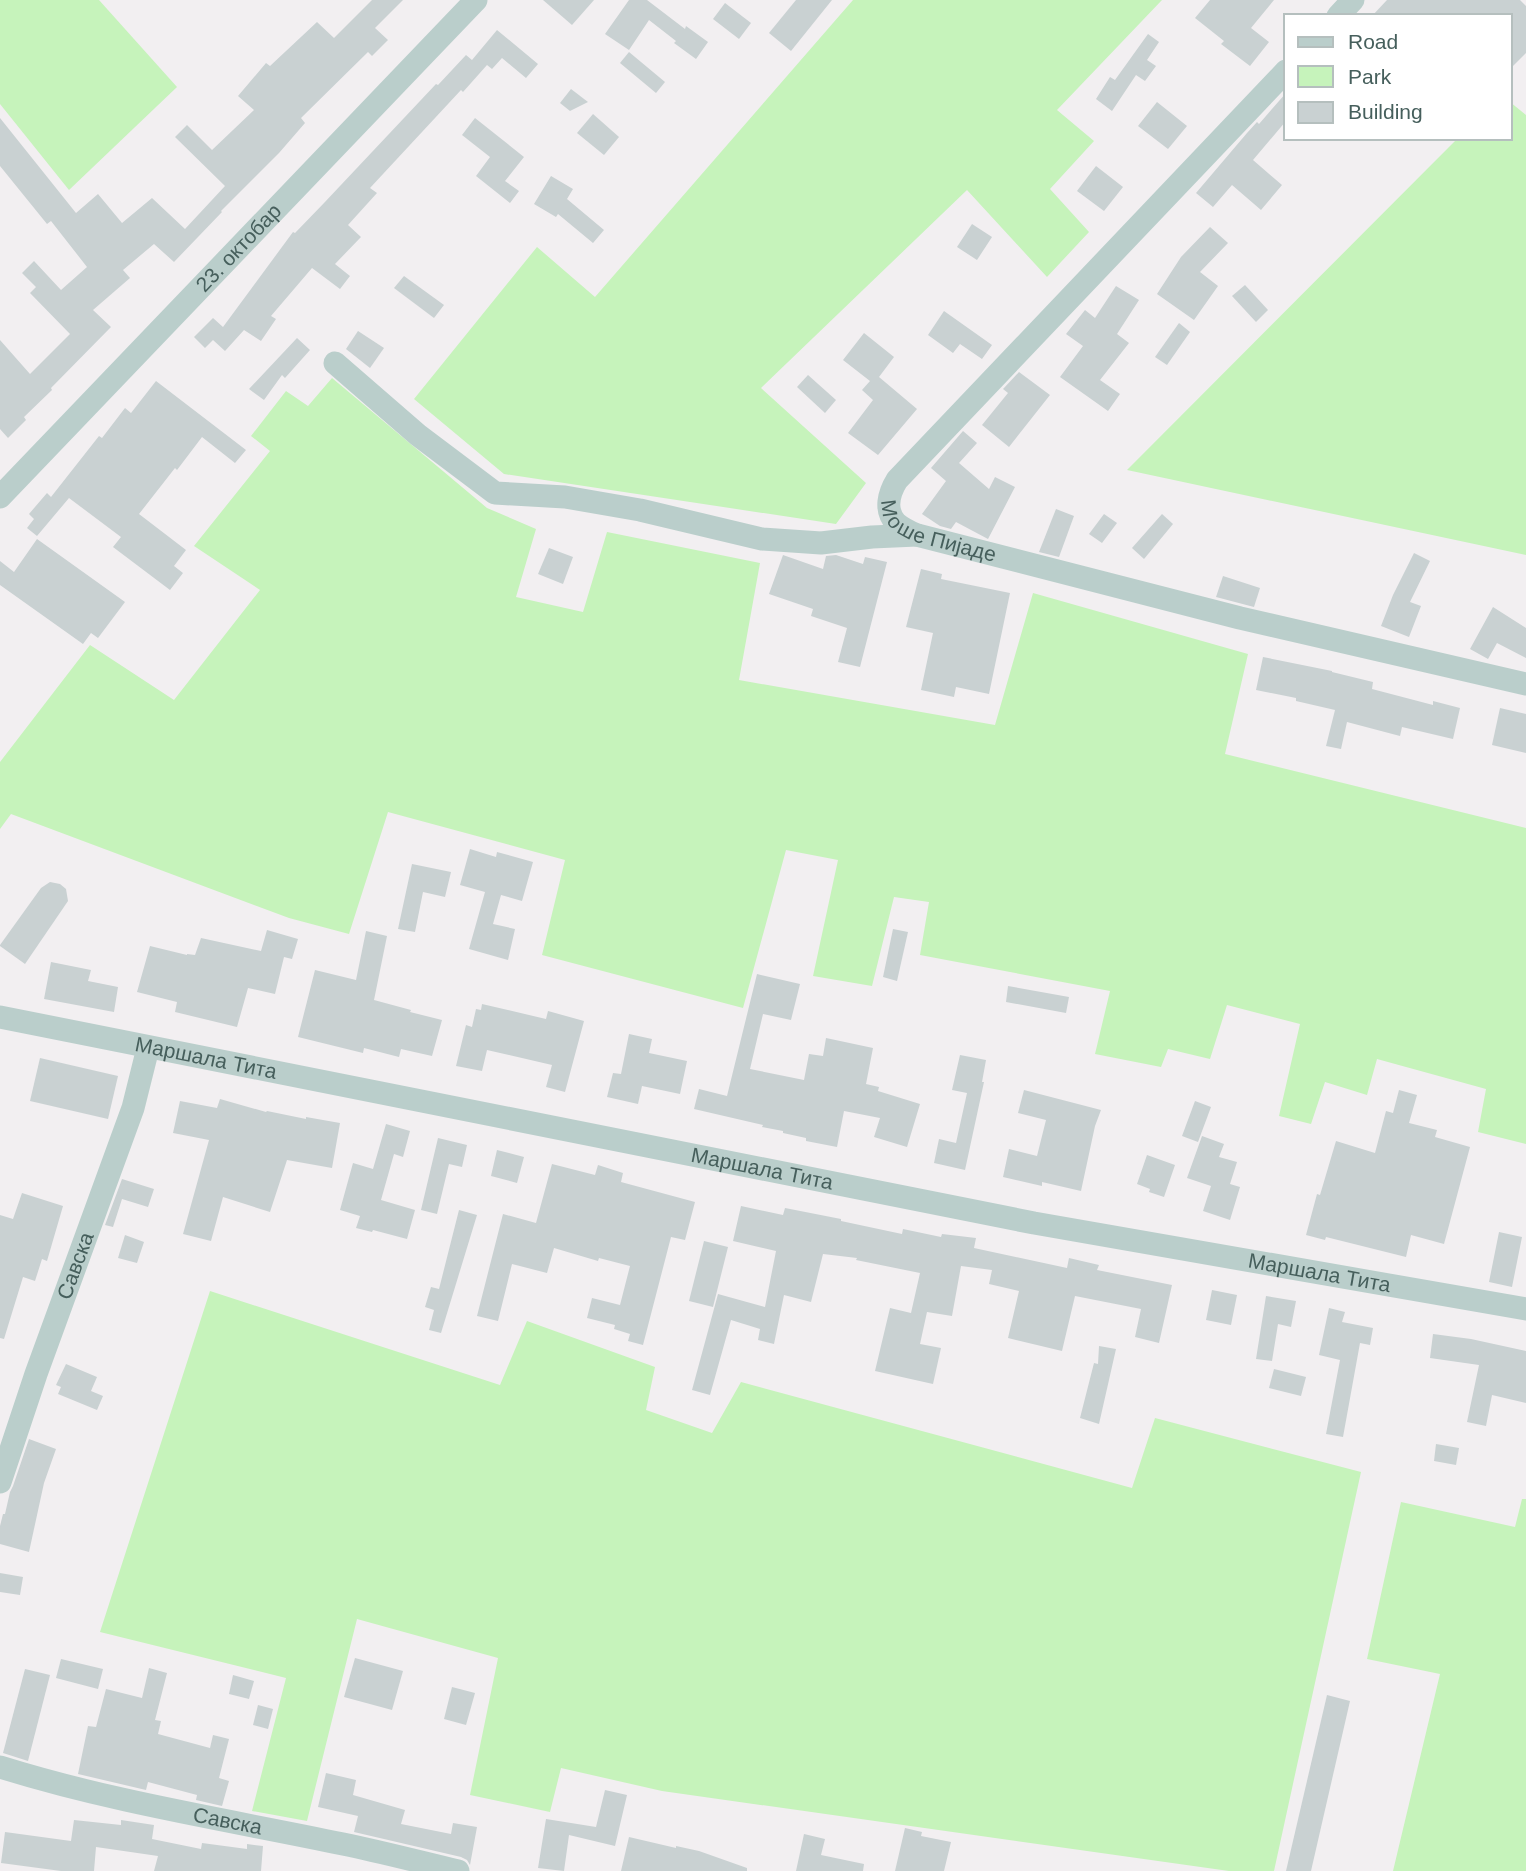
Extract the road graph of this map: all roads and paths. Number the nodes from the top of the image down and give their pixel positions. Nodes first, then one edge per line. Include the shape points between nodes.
1 (476, 0) edge
2 (1353, 0) edge
3 (1340, 14) edge
4 (1284, 73) edge
5 (335, 363) dead end
6 (0, 497) edge
7 (916, 536) junction
8 (1526, 684) edge
9 (0, 1017) edge
10 (148, 1048) junction
11 (1526, 1309) edge
12 (0, 1482) edge
13 (0, 1767) edge
14 (458, 1871) edge

1 - 6 street, 23. октобар
2 - 3 street
4 - 7 street, Моше Пијаде via 897,480 888,502 891,513 895,522
5 - 7 street via 495,494 565,497 762,539 821,543
7 - 8 street, Моше Пијаде
9 - 10 street, Маршала Тита
10 - 11 street, Маршала Тита via 1034,1223
10 - 12 street, Савска via 133,1108
13 - 14 street, Савска via 202,1817

